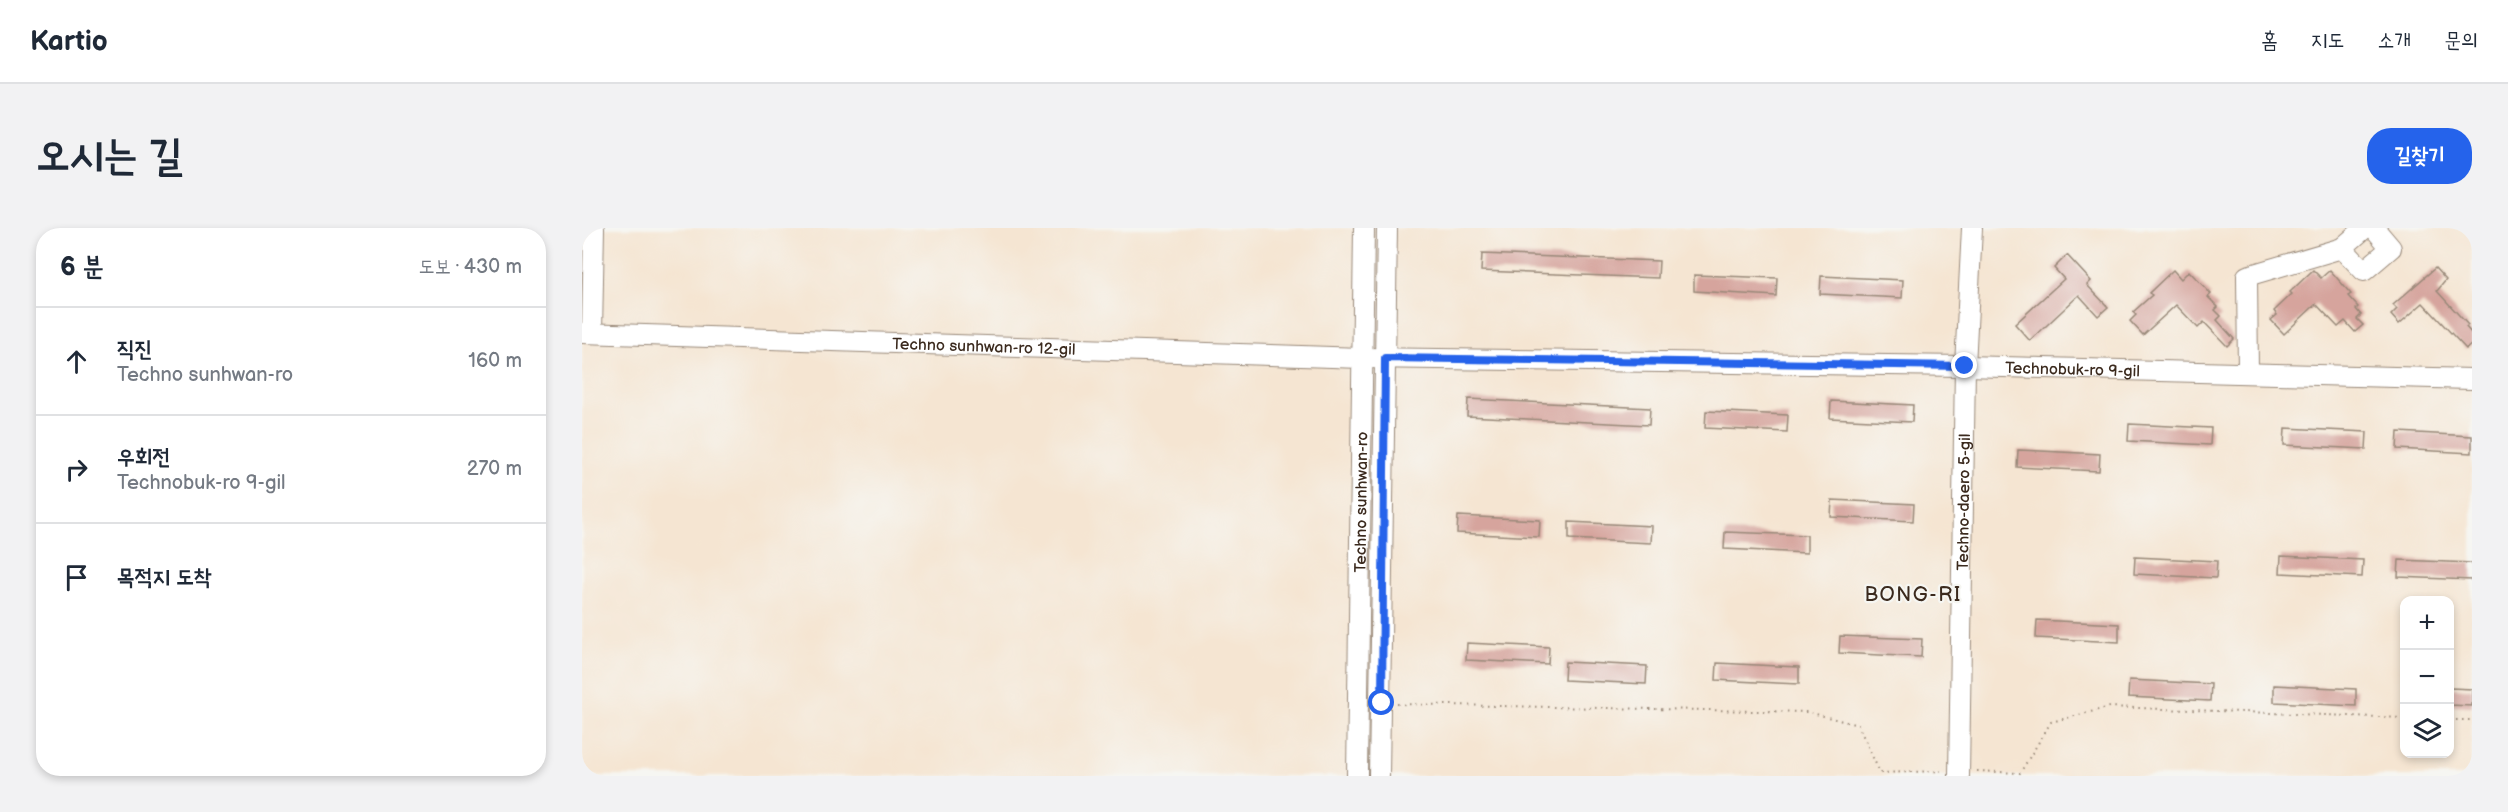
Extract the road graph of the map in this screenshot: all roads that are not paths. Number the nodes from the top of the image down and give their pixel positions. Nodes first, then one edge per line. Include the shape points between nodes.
1 (594, 228) edge
2 (1364, 228) edge
3 (1387, 228) edge
4 (1972, 228) edge
5 (2365, 228) edge
6 (2374, 228) edge
7 (2342, 248) junction
8 (587, 332) edge
9 (1362, 358) junction
10 (1385, 358) junction
11 (1965, 366) junction
12 (2248, 372) junction
13 (2472, 379) edge
14 (1959, 773) edge
15 (1357, 776) edge
16 (1378, 776) edge

1 - 8 street
2 - 9 street, Techno sunhwan-ro
3 - 10 street, Techno sunhwan-ro
4 - 11 street, Techno-daero 5-gil
5 - 7 street
6 - 7 street via 2391,248 2364,271
7 - 12 street via 2247,276
8 - 9 street, Techno sunhwan-ro 12-gil
9 - 10 street, Techno sunhwan-ro 12-gil
9 - 15 street, Techno sunhwan-ro
10 - 11 street, Technobuk-ro 9-gil
10 - 16 street, Techno sunhwan-ro
11 - 12 street, Technobuk-ro 9-gil
11 - 14 street, Techno-daero 5-gil
12 - 13 street, Technobuk-ro 9-gil

